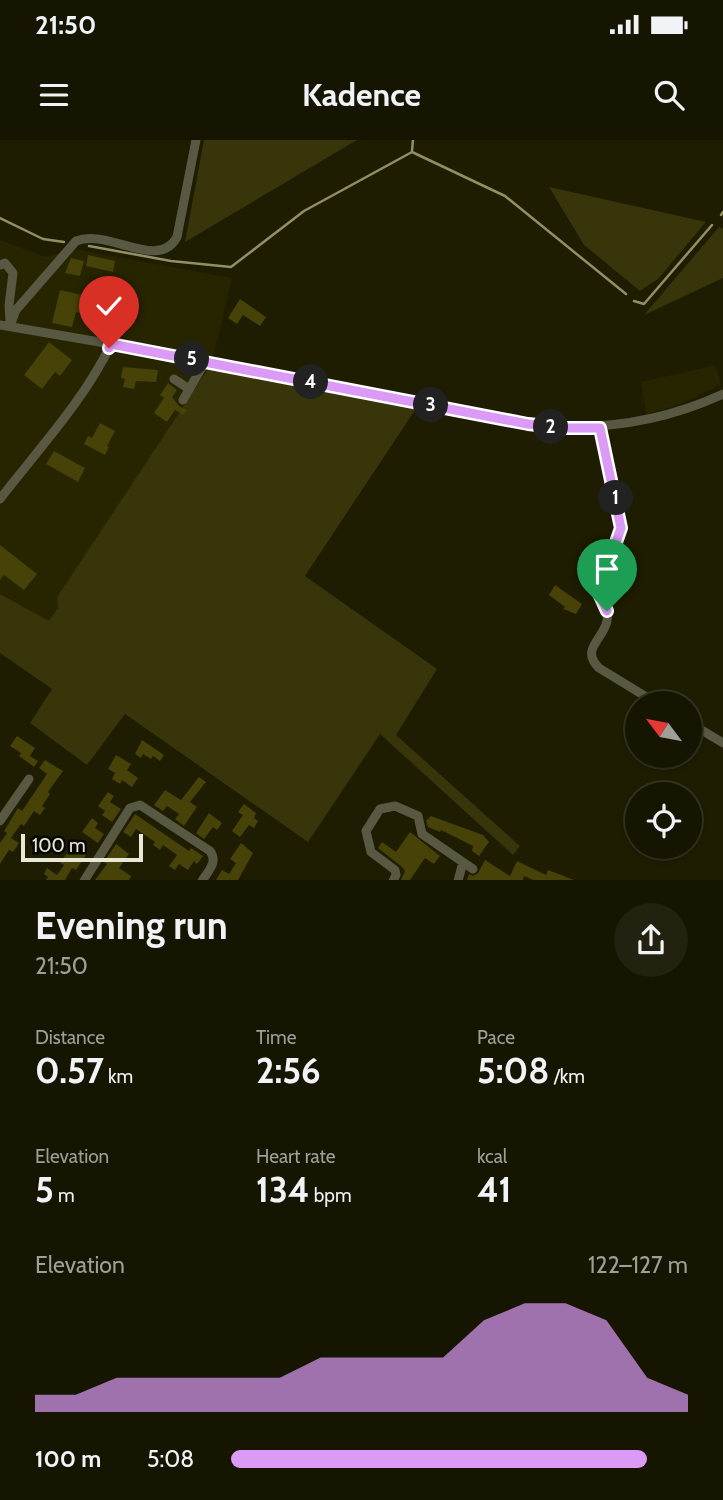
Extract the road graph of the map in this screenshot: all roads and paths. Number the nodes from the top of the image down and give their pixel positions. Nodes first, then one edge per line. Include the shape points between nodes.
1 (196, 140) edge
2 (0, 265) edge
3 (4, 304) edge
4 (0, 325) edge
5 (10, 326) junction
6 (111, 344) junction
7 (205, 362) junction
8 (174, 379) dead end
9 (189, 389) junction
10 (723, 394) edge
11 (183, 400) dead end
12 (600, 428) junction
13 (0, 499) edge
14 (636, 691) edge
15 (702, 730) edge
16 (723, 743) edge
17 (29, 779) dead end
18 (0, 821) edge
19 (463, 862) junction
20 (473, 869) dead end
21 (84, 880) edge
22 (202, 880) edge
23 (393, 880) edge
24 (458, 880) edge

1 - 5 street via 172,246 155,252 97,238 76,241 16,310
2 - 3 street via 13,273
3 - 5 street
4 - 5 street
5 - 6 street
6 - 7 street
6 - 13 street via 87,386
7 - 9 street
7 - 12 street via 528,424
8 - 9 street
9 - 11 street
10 - 12 street via 666,417
12 - 14 street via 621,528 597,578 607,620 591,652 592,661
15 - 16 street
17 - 18 street
19 - 20 street
19 - 23 street via 422,834 418,816 394,806 382,808 366,831 371,852 395,870
19 - 24 street
21 - 22 street via 130,808 140,805 210,851 214,863

